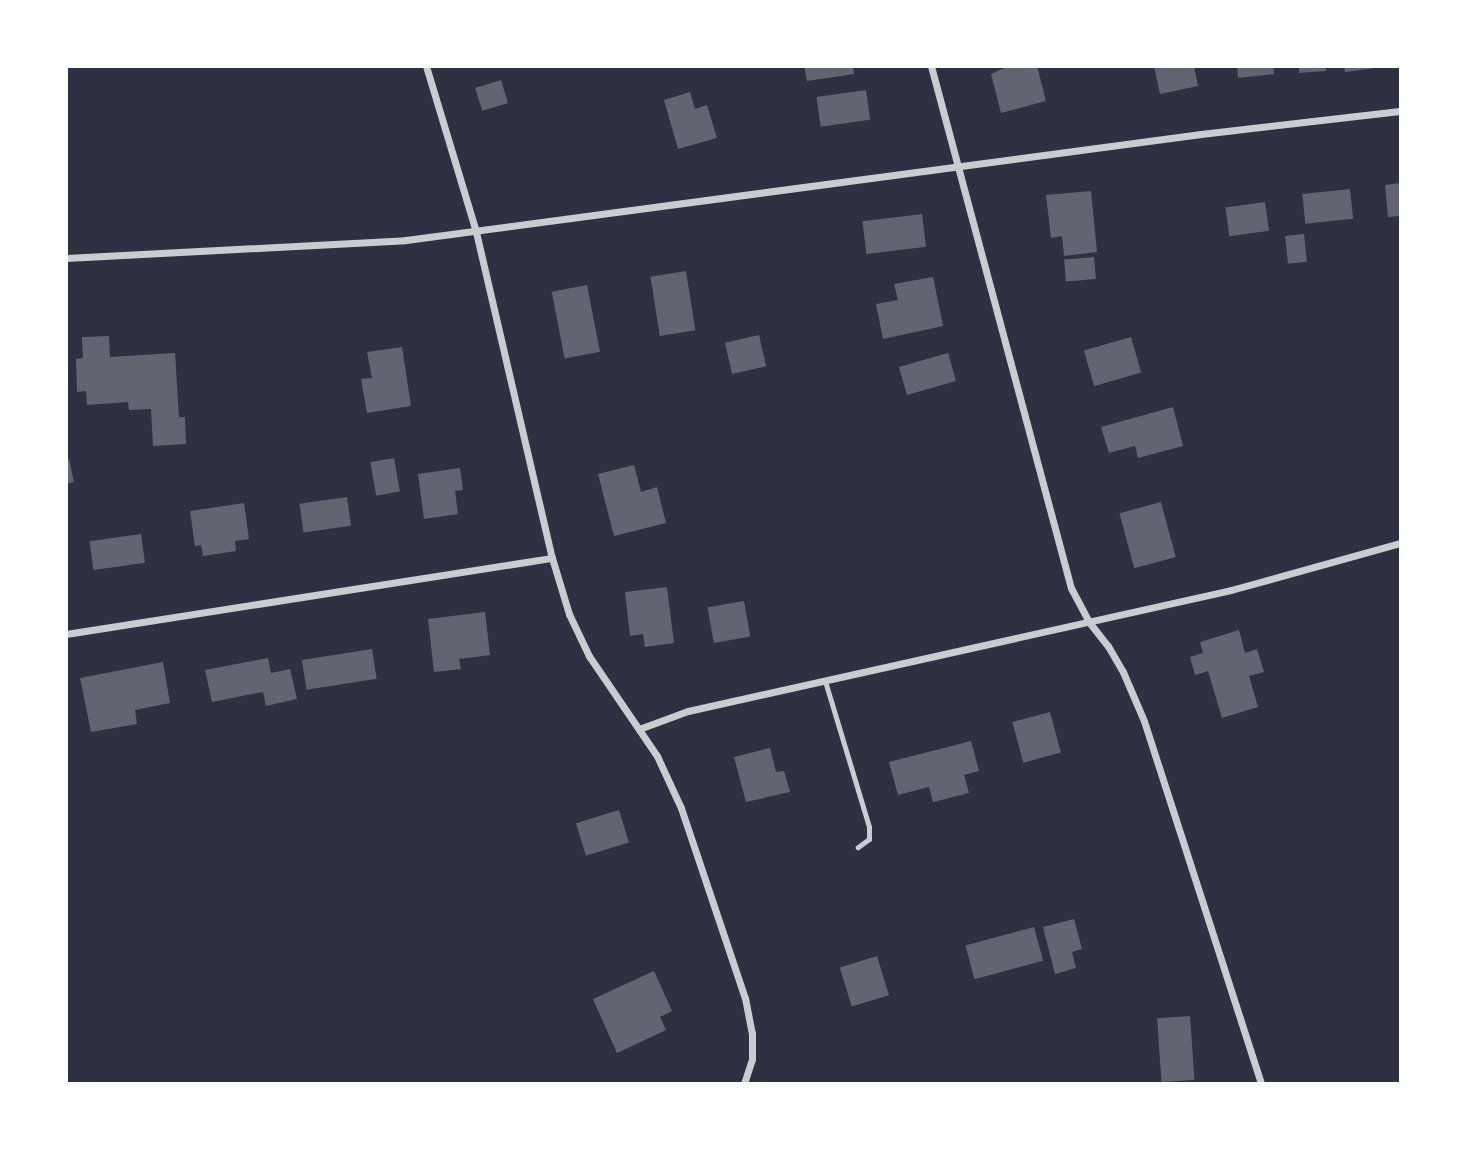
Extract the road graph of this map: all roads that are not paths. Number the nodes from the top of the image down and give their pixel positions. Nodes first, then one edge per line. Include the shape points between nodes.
1 (426, 66) edge
2 (931, 66) edge
3 (1401, 111) edge
4 (960, 168) junction
5 (476, 232) junction
6 (66, 258) edge
7 (1401, 543) edge
8 (552, 558) junction
9 (1089, 622) junction
10 (66, 634) edge
11 (825, 681) junction
12 (639, 729) junction
13 (858, 847) dead end
14 (744, 1083) edge
15 (1261, 1083) edge

1 - 5 street
2 - 4 street
3 - 4 street
4 - 5 street via 651,205
4 - 9 street via 1071,587
5 - 6 street via 406,240
5 - 8 street
7 - 9 street via 1231,590
8 - 10 street
8 - 12 street via 569,614 589,656
9 - 11 street
9 - 15 street via 1118,663 1144,721
11 - 12 street via 688,711
11 - 13 lane via 869,827 869,839
12 - 14 street via 681,808 745,998 752,1059

